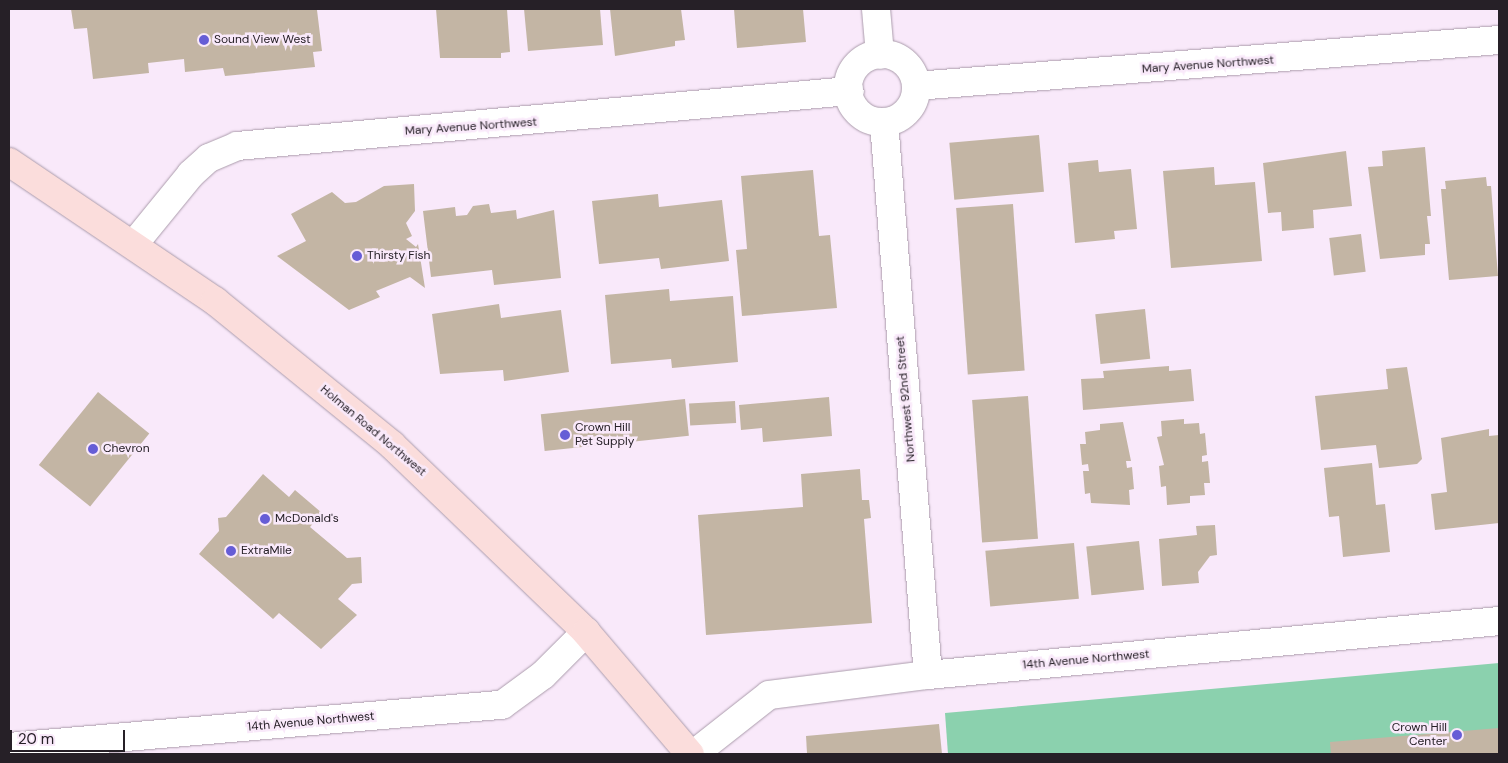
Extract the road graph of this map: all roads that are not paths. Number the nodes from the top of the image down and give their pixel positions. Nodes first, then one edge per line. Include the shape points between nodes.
1 (876, 9) edge
2 (1499, 40) edge
3 (880, 55) junction
4 (916, 86) junction
5 (850, 91) junction
6 (884, 122) junction
7 (9, 162) edge
8 (134, 244) junction
9 (1499, 621) edge
10 (586, 632) junction
11 (928, 675) junction
12 (9, 747) edge
13 (692, 754) edge

1 - 3 street
2 - 4 street, Mary Avenue Northwest
3 - 4 street via 905,63
3 - 5 street via 856,67
4 - 6 street via 912,105 905,114
5 - 6 street via 862,115
5 - 8 street, Mary Avenue Northwest via 237,146 210,158 191,174
6 - 11 street, Northwest 92nd Street
7 - 8 main road, Holman Road Northwest
8 - 10 main road, Holman Road Northwest via 215,301 392,445
9 - 11 street, 14th Avenue Northwest
10 - 12 street, 14th Avenue Northwest via 537,680 502,705
10 - 13 main road, Holman Road Northwest
11 - 13 street, 14th Avenue Northwest via 770,695

